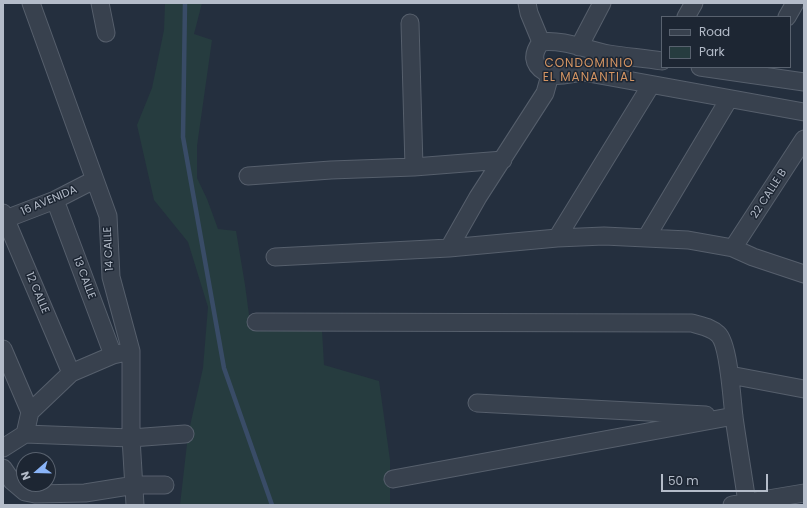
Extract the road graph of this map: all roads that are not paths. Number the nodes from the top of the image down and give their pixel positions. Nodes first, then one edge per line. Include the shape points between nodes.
1 (31, 3) edge
2 (100, 3) edge
3 (527, 3) edge
4 (602, 3) edge
5 (694, 3) edge
6 (795, 3) edge
7 (687, 16) edge
8 (788, 16) edge
9 (410, 23) dead end
10 (106, 33) dead end
11 (541, 42) junction
12 (579, 47) junction
13 (661, 60) edge
14 (714, 68) edge
15 (756, 71) edge
16 (550, 75) junction
17 (804, 82) edge
18 (651, 85) junction
19 (729, 99) junction
20 (804, 112) edge
21 (804, 139) edge
22 (502, 160) junction
23 (414, 167) junction
24 (248, 176) dead end
25 (94, 180) junction
26 (54, 200) junction
27 (4, 217) edge
28 (557, 238) junction
29 (646, 238) junction
30 (449, 248) junction
31 (733, 248) junction
32 (275, 257) dead end
33 (804, 274) edge
34 (256, 322) dead end
35 (3, 349) edge
36 (130, 351) junction
37 (113, 355) junction
38 (71, 373) junction
39 (730, 375) junction
40 (804, 389) edge
41 (477, 403) dead end
42 (30, 412) junction
43 (734, 416) junction
44 (25, 434) junction
45 (185, 434) dead end
46 (131, 438) junction
47 (3, 448) edge
48 (3, 468) edge
49 (393, 479) dead end
50 (134, 485) junction
51 (165, 485) dead end
52 (804, 493) edge
53 (85, 499) edge
54 (35, 500) edge
55 (739, 504) edge
56 (135, 505) edge

1 - 25 street, 14 CALLE
2 - 10 street
3 - 11 street
4 - 12 street
5 - 7 street
6 - 8 street
9 - 23 street
11 - 12 street
11 - 16 street via 534,53 535,61
12 - 13 street via 608,54
14 - 15 street
15 - 17 street
16 - 18 street via 583,72
16 - 22 street via 545,93
18 - 19 street
18 - 28 street
19 - 20 street
19 - 29 street
21 - 31 street, 22 CALLE B
22 - 23 street
22 - 30 street
23 - 24 street
25 - 26 street, 16 AVENIDA
25 - 36 street, 14 CALLE via 108,216 111,277
26 - 27 street, 16 AVENIDA
26 - 37 street, 13 CALLE
27 - 38 street, 12 CALLE
28 - 29 street
28 - 30 street
29 - 31 street via 688,240
30 - 32 street
31 - 33 street
34 - 39 street via 692,323 718,334
35 - 42 street
36 - 37 street
36 - 46 street, 14 CALLE
37 - 38 street
38 - 42 street
39 - 40 street
39 - 43 street
41 - 43 street
42 - 44 street
43 - 49 street
43 - 55 street
44 - 46 street
44 - 47 street
45 - 46 street
46 - 50 street, 14 CALLE
48 - 54 street via 12,481
50 - 51 street
50 - 53 street
50 - 56 street, 14 CALLE
52 - 55 street
53 - 54 street

